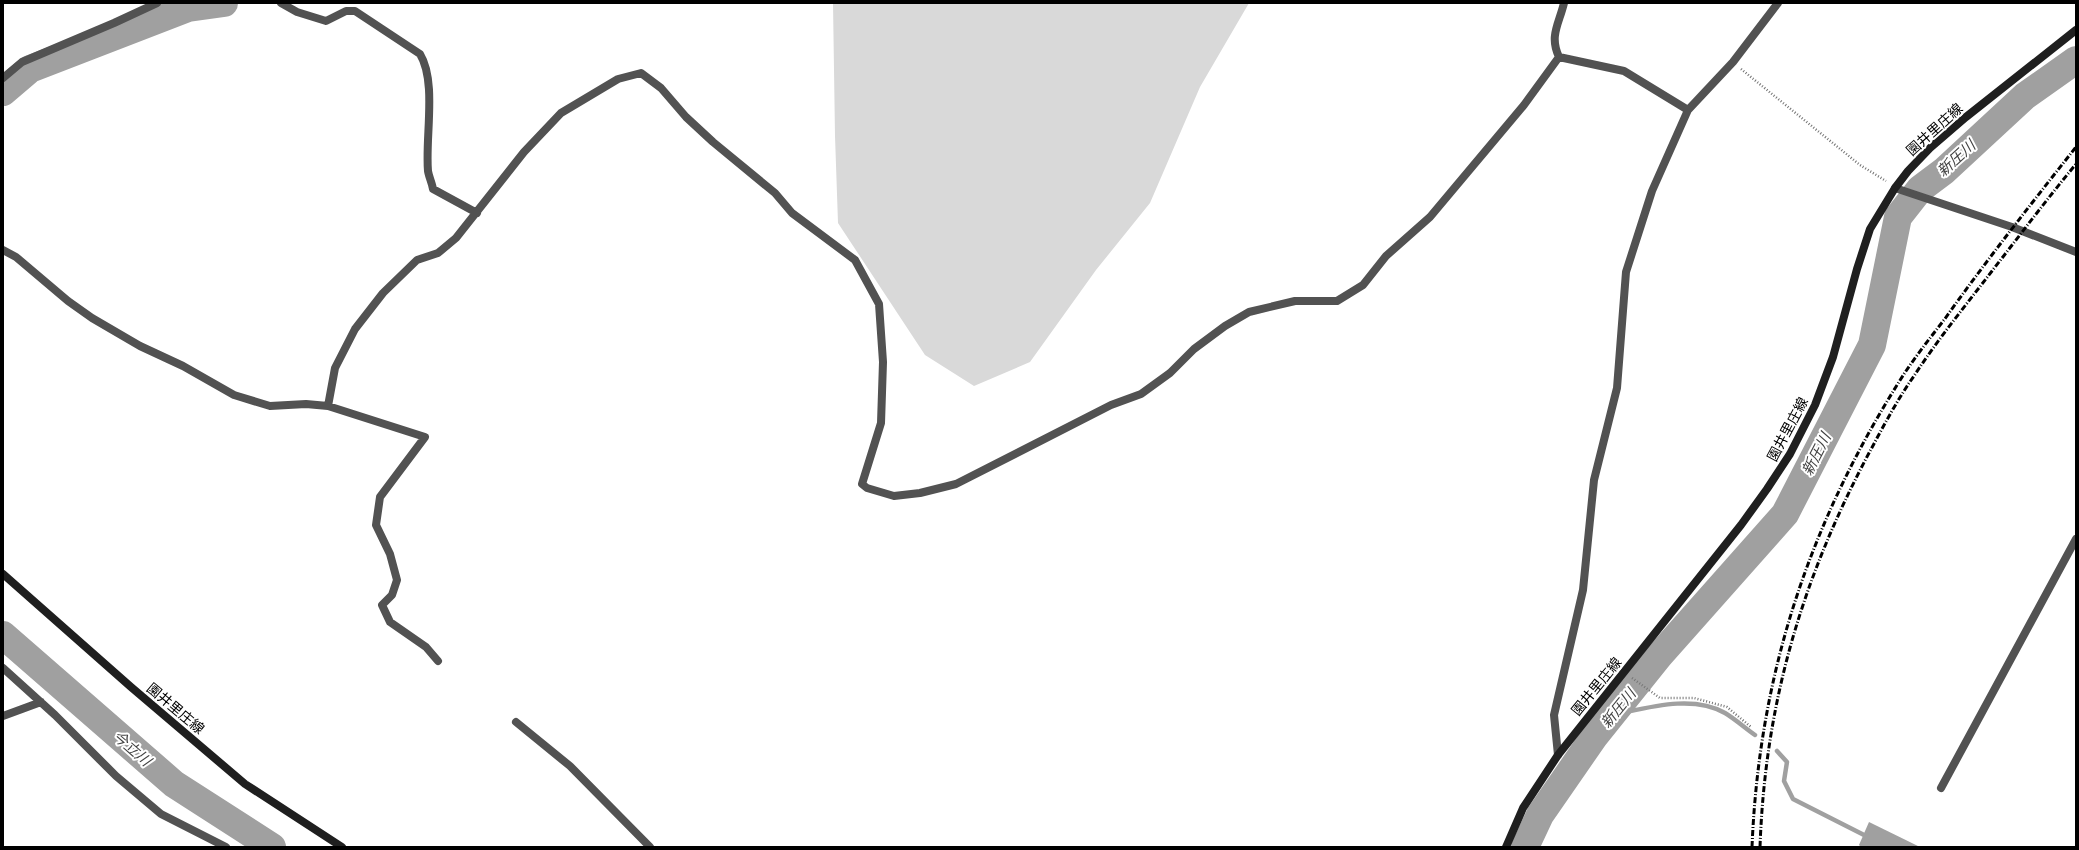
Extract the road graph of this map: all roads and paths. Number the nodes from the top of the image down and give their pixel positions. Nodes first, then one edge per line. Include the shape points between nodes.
1 (157, 3) edge
2 (281, 3) edge
3 (1564, 3) edge
4 (1778, 3) edge
5 (2076, 30) edge
6 (1559, 57) junction
7 (1733, 62) junction
8 (3, 78) edge
9 (1688, 110) junction
10 (1895, 188) junction
11 (477, 213) junction
12 (3, 250) edge
13 (2076, 252) edge
14 (328, 406) junction
15 (2076, 539) edge
16 (3, 574) edge
17 (438, 661) dead end
18 (3, 668) edge
19 (1645, 687) dead end
20 (41, 702) junction
21 (3, 716) edge
22 (516, 722) dead end
23 (1751, 727) dead end
24 (1558, 755) junction
25 (1941, 788) dead end
26 (226, 847) edge
27 (342, 847) edge
28 (650, 847) edge
29 (1506, 847) edge

1 - 8 street via 22,62
2 - 11 street via 297,12 326,21 346,11 355,11 420,54 425,63 428,86 428,171 433,189
3 - 6 street via 1554,37
4 - 7 street
5 - 10 main road, 園井里庄線 via 1930,148
6 - 9 street via 1624,71
6 - 11 street via 1524,105 1430,217 1386,256 1363,284 1337,301 1295,301 1249,312 1194,349 1170,373 1141,394 1111,405 956,484 920,493 894,496 862,484 881,423 883,362 879,304 855,260 792,213 775,193 712,142 661,88 641,73 618,79 561,113 524,152
7 - 9 street
7 - 10 path via 1860,165
9 - 24 street via 1652,191 1626,272 1617,388 1594,480 1583,590 1554,715
10 - 13 street via 2012,227
10 - 24 main road, 園井里庄線 via 1870,229 1833,357 1816,405 1790,454 1741,525
11 - 14 street via 456,238 438,253 417,260 383,293 355,329 335,368
12 - 14 street via 16,256 92,318 234,395 270,406
14 - 17 street via 425,437 380,497 376,525 390,554 397,580 392,594 382,605 390,622 426,647
15 - 25 street
16 - 27 main road, 園井里庄線 via 246,784
18 - 20 street
19 - 23 path via 1660,698 1694,698 1727,707
20 - 21 street
20 - 26 street via 116,776 161,814
22 - 28 street via 570,766
24 - 29 main road, 園井里庄線 via 1523,808

